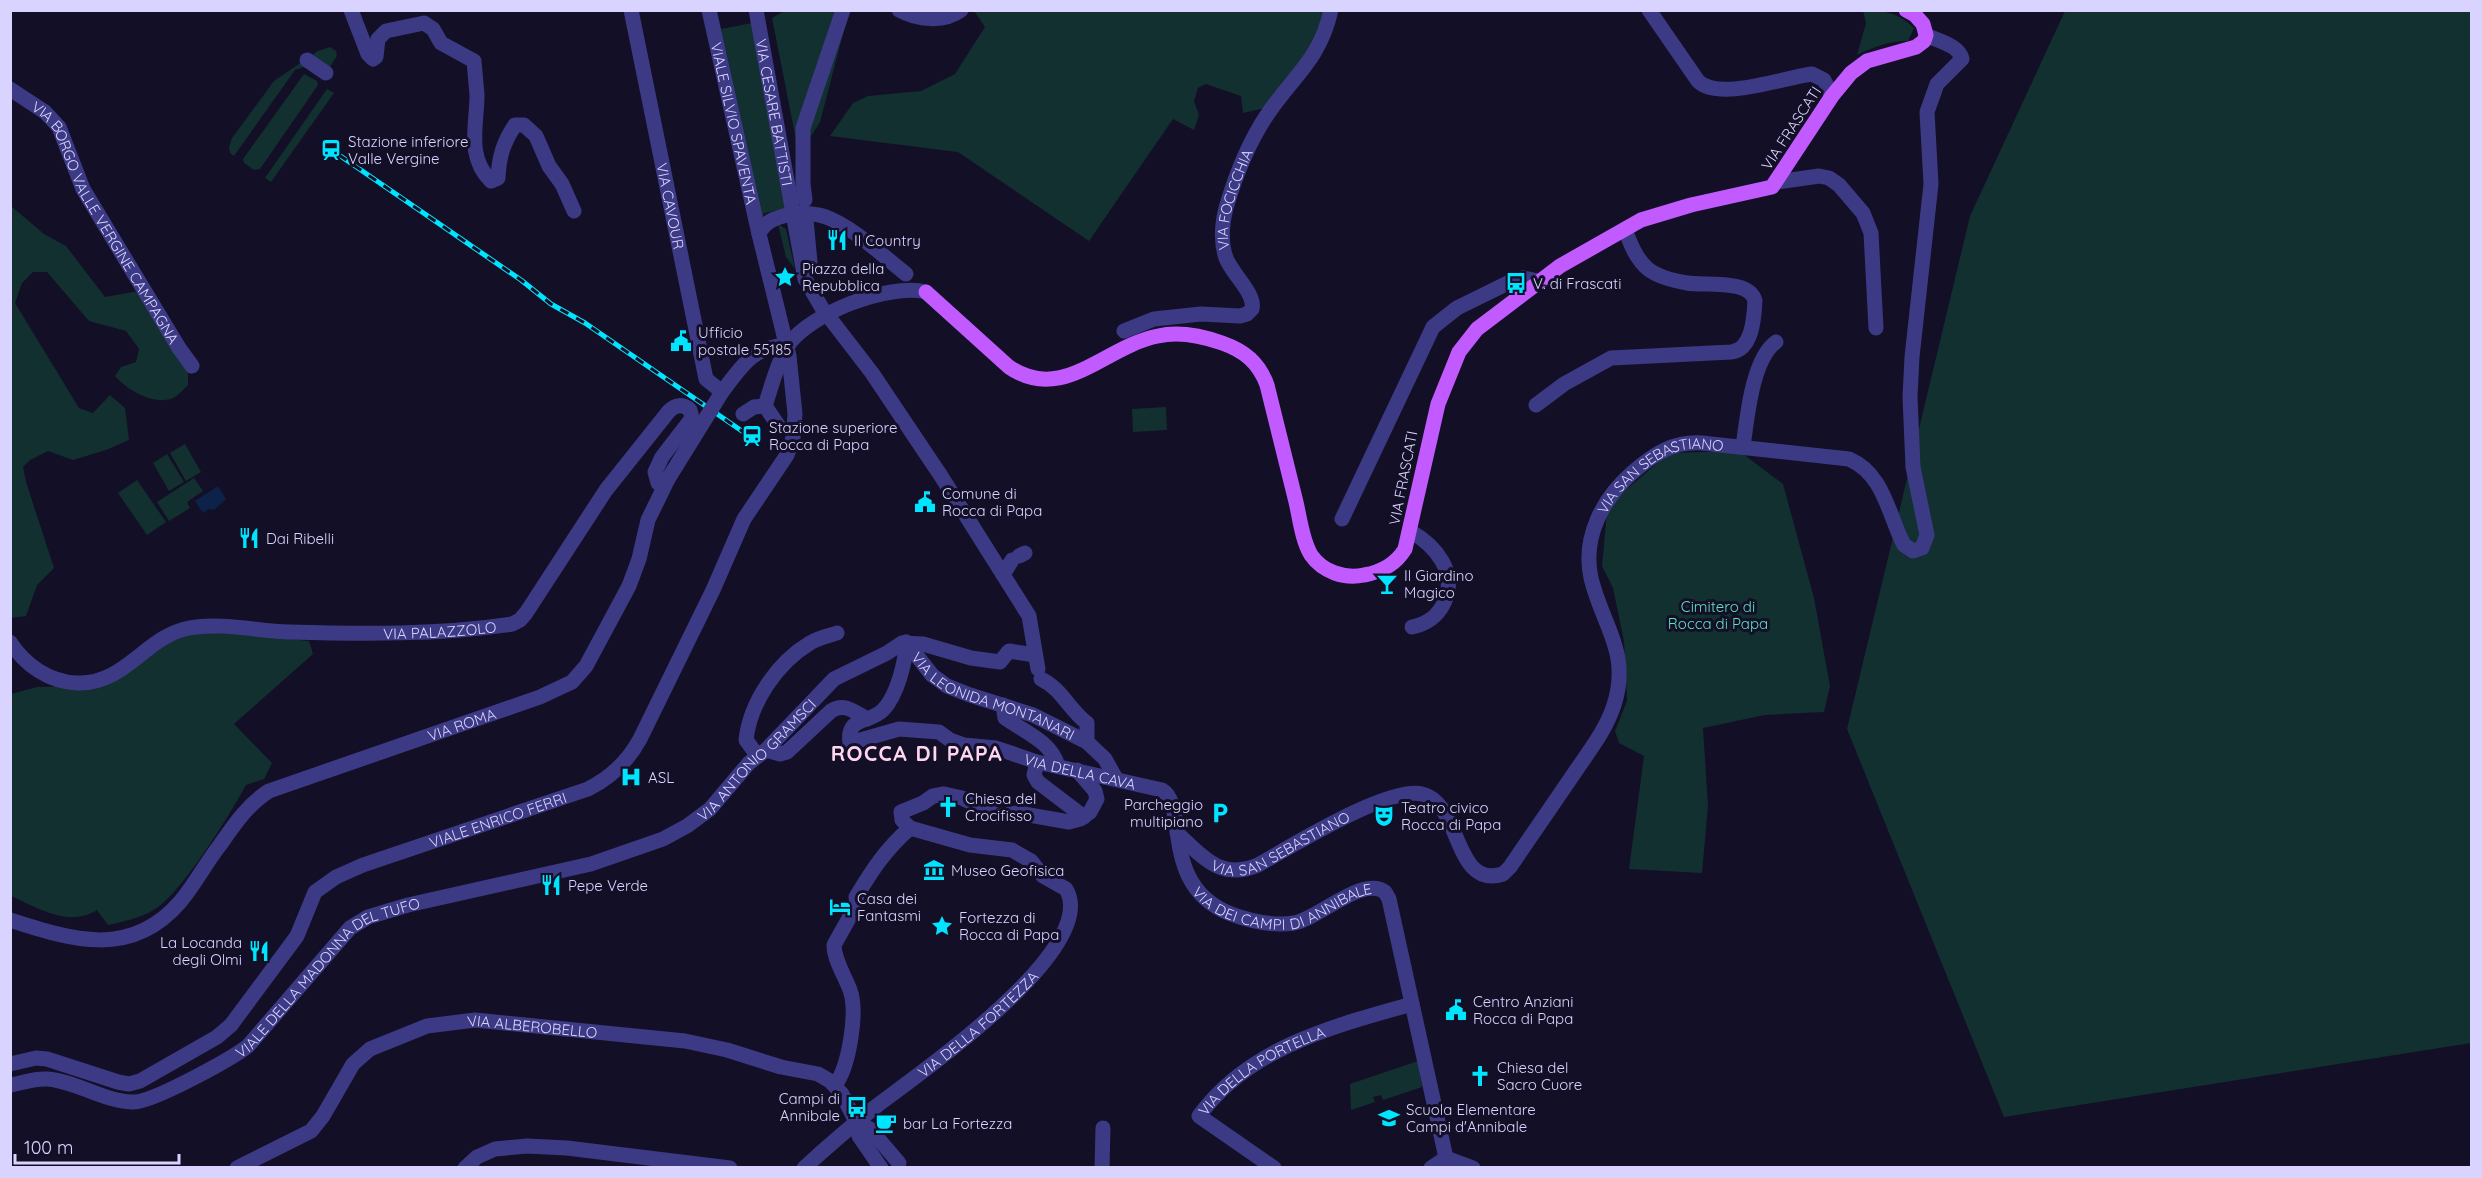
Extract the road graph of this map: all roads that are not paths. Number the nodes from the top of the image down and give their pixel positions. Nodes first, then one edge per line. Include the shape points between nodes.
1 (351, 10) edge
2 (631, 10) edge
3 (709, 10) edge
4 (756, 10) edge
5 (843, 10) edge
6 (899, 10) edge
7 (961, 10) edge
8 (1331, 10) edge
9 (1649, 10) edge
10 (1906, 10) edge
11 (1926, 35) junction
12 (307, 60) dead end
13 (326, 74) dead end
14 (10, 89) edge
15 (1832, 96) junction
16 (1777, 182) junction
17 (805, 200) dead end
18 (574, 211) dead end
19 (800, 217) junction
20 (1625, 229) junction
21 (759, 234) junction
22 (1539, 281) junction
23 (926, 292) junction
24 (826, 314) junction
25 (1876, 328) dead end
26 (1124, 331) dead end
27 (1776, 342) dead end
28 (787, 345) junction
29 (192, 366) dead end
30 (722, 392) junction
31 (1536, 405) dead end
32 (765, 406) junction
33 (743, 414) dead end
34 (778, 424) dead end
35 (1743, 447) junction
36 (668, 479) junction
37 (1342, 519) dead end
38 (1410, 531) junction
39 (1019, 556) dead end
40 (1003, 575) junction
41 (1412, 627) dead end
42 (837, 633) dead end
43 (10, 642) edge
44 (906, 642) junction
45 (1038, 668) junction
46 (1003, 705) junction
47 (867, 718) junction
48 (1087, 742) junction
49 (762, 753) junction
50 (1037, 762) junction
51 (1058, 766) junction
52 (1077, 770) junction
53 (1115, 777) junction
54 (1162, 790) joint
55 (1084, 817) junction
56 (908, 827) junction
57 (1177, 833) junction
58 (654, 843) joint
59 (10, 920) edge
60 (1412, 1004) junction
61 (10, 1064) edge
62 (10, 1085) edge
63 (835, 1085) junction
64 (856, 1122) junction
65 (1103, 1128) dead end
66 (1446, 1158) junction
67 (898, 1166) edge
68 (237, 1167) edge
69 (465, 1167) edge
70 (730, 1167) edge
71 (804, 1167) edge
72 (881, 1167) edge
73 (1102, 1167) edge
74 (1274, 1167) edge
75 (1431, 1167) edge
76 (1473, 1167) edge

1 - 18 street via 373,59 378,39 386,31 424,23 441,43 474,62 474,147 482,172 491,181 498,178 499,157 506,138 515,125 524,125 536,136
2 - 30 street, VIA CAVOUR via 705,374 710,384
3 - 21 street, VIALE SILVIO SPAVENTA
4 - 19 street, VIA CESARE BATTISTI
5 - 17 street via 803,128
6 - 7 street via 932,19 954,16
8 - 26 street, VIA FOCICCHIA via 1315,53 1260,126 1226,210 1222,230 1224,252 1252,298 1252,309 1240,316 1201,314 1154,319
9 - 15 street via 1704,86 1725,90 1812,74 1824,80
10 - 11 main road via 1921,20
11 - 15 main road, VIA FRASCATI via 1916,47 1863,63
11 - 35 street, VIA SAN SEBASTIANO via 1955,48 1962,59 1937,84 1927,112 1930,192 1910,397 1914,472 1926,531 1924,546 1917,552 1904,545 1876,480 1857,463 1833,456
12 - 13 street
14 - 29 street, VIA BORGO VALLE VERGINE CAMPAGNA via 45,112 59,127 86,195
15 - 16 main road, VIA FRASCATI
16 - 20 main road, VIA FRASCATI via 1770,188 1651,217
16 - 25 street via 1828,178 1863,213 1871,233
19 - 21 street via 772,219
19 - 23 street, bridge via 817,214 830,218
19 - 24 street via 800,259 806,282
20 - 22 main road, VIA FRASCATI
20 - 31 street via 1638,258 1652,272 1685,283 1731,286 1750,292 1755,301 1747,343 1741,350 1731,352 1611,358
21 - 28 street
22 - 37 street via 1516,279 1457,308 1436,324
22 - 38 main road, VIA FRASCATI via 1485,321 1459,352 1434,414
23 - 24 street via 892,292
23 - 38 main road, VIA FRASCATI via 1009,367 1039,380 1067,377 1120,349 1167,334 1201,337 1239,350 1254,361 1264,376 1306,543 1318,562 1342,575 1375,572 1400,558
24 - 28 street
24 - 40 street via 878,381
27 - 35 street via 1765,352 1758,370
28 - 30 street, VIA ROMA via 752,356
28 - 32 street
28 - 61 street, VIALE ENRICO FERRI via 795,419 790,449 744,519 640,740 623,763 588,789 363,865 330,881 313,896 297,936 231,1025 140,1081 118,1082 42,1058
30 - 36 street, VIA ROMA, bridge
32 - 33 street
32 - 34 street
35 - 57 street, VIA SAN SEBASTIANO via 1683,443 1665,448 1623,481 1603,508 1592,536 1590,568 1618,653 1614,705 1597,740 1503,874 1472,868 1445,812 1421,794 1397,797 1338,820 1245,869 1216,867
36 - 43 street, VIA PALAZZOLO via 658,483 654,472 692,418 690,410 681,405 669,411 618,474 526,613 512,624 346,633 189,628 161,640 110,677 87,683 63,681 42,673
36 - 59 street, VIA ROMA via 646,525 629,586 586,666 568,684 269,791 243,815 178,904 137,934 115,940 80,940
38 - 41 street via 1427,541 1441,557 1449,583 1438,612
39 - 40 street
40 - 45 street via 1029,616
42 - 49 street via 806,646 764,687 746,736 748,746
44 - 45 street via 1000,662 1009,651
44 - 46 street, VIA LEONIDA MONTANARI via 942,682
44 - 47 street via 904,663 889,701 880,713
44 - 49 street, VIA ANTONIO GRAMSCI via 834,679
45 - 48 street via 1087,723
46 - 48 street, VIA LEONIDA MONTANARI via 1039,717
46 - 51 street via 1005,718 1047,748
47 - 49 street via 839,706 787,752
47 - 50 street, VIA DELLA CAVA via 850,729 850,743 891,731 939,732 950,741 1001,749
48 - 53 street, VIA LEONIDA MONTANARI via 1105,759
49 - 58 street, VIA ANTONIO GRAMSCI via 710,808 687,826
50 - 51 street, VIA DELLA CAVA
50 - 55 street via 1036,780
51 - 52 street, VIA DELLA CAVA
52 - 53 street, VIA DELLA CAVA
52 - 55 street via 1096,795 1095,806
53 - 54 street, VIA DELLA CAVA
54 - 57 street, VIA DEI CAMPI DI ANNIBALE via 1170,797
55 - 56 street via 1069,822 1018,813 998,816 962,798 935,795 901,812
56 - 63 street via 879,858 834,945 853,1006 844,1069
56 - 64 street, VIA DELLA FORTEZZA via 970,845 1018,853 1033,862 1043,876 1069,892 1070,920 1052,953 1000,1009
57 - 60 street, VIA DEI CAMPI DI ANNIBALE via 1182,863 1195,888 1214,905 1247,919 1297,922 1362,889 1383,890 1389,899
58 - 62 street, VIALE DELLA MADONNA DEL TUFO via 604,860 408,905 357,922 248,1046 146,1101 126,1102 51,1079
60 - 66 street, VIA DEI CAMPI DI ANNIBALE
60 - 74 street, VIA DELLA PORTELLA via 1318,1032 1276,1051 1209,1102 1199,1116
63 - 64 street
63 - 68 street, VIA ALBEROBELLO via 818,1074 685,1041 499,1021 440,1023 383,1042 364,1053 347,1072 311,1131
64 - 67 street via 870,1129
64 - 71 street, VIA DELLA FORTEZZA
64 - 72 street via 859,1136
65 - 73 street
66 - 75 street
66 - 76 street
69 - 70 street via 495,1149 527,1146

